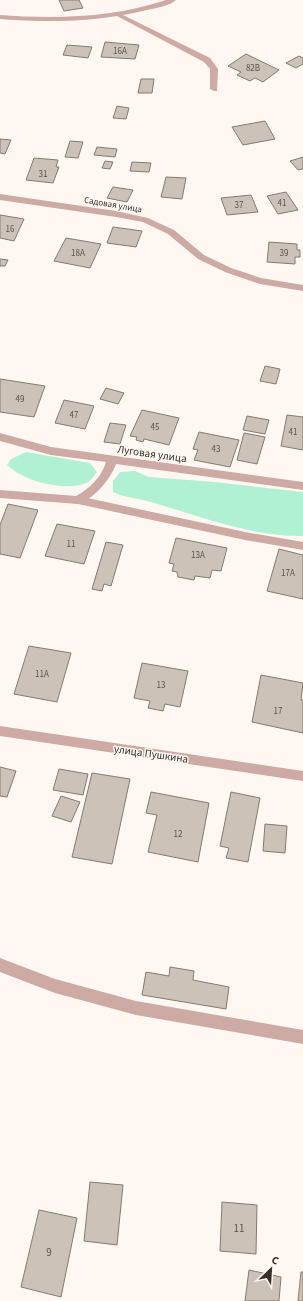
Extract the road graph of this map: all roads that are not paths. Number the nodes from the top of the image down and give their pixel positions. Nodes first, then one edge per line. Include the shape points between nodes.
1 (173, 0) edge
2 (119, 15) junction
3 (0, 17) edge
4 (214, 89) dead end
5 (0, 197) edge
6 (303, 288) edge
7 (0, 438) edge
8 (112, 460) junction
9 (303, 486) edge
10 (0, 494) edge
11 (78, 500) junction
12 (303, 546) edge
13 (0, 731) edge
14 (303, 776) edge
15 (0, 965) edge
16 (303, 1037) edge

1 - 2 street
2 - 3 street via 63,18
2 - 4 street via 207,60 214,69
5 - 6 street, Садовая улица via 145,220 171,232 201,257 228,270 260,281
7 - 8 street, Луговая улица via 51,451
8 - 9 street, Луговая улица
8 - 11 street via 109,471 99,484
10 - 11 street
11 - 12 street
13 - 14 street, улица Пушкина
15 - 16 street via 56,986 136,1008

